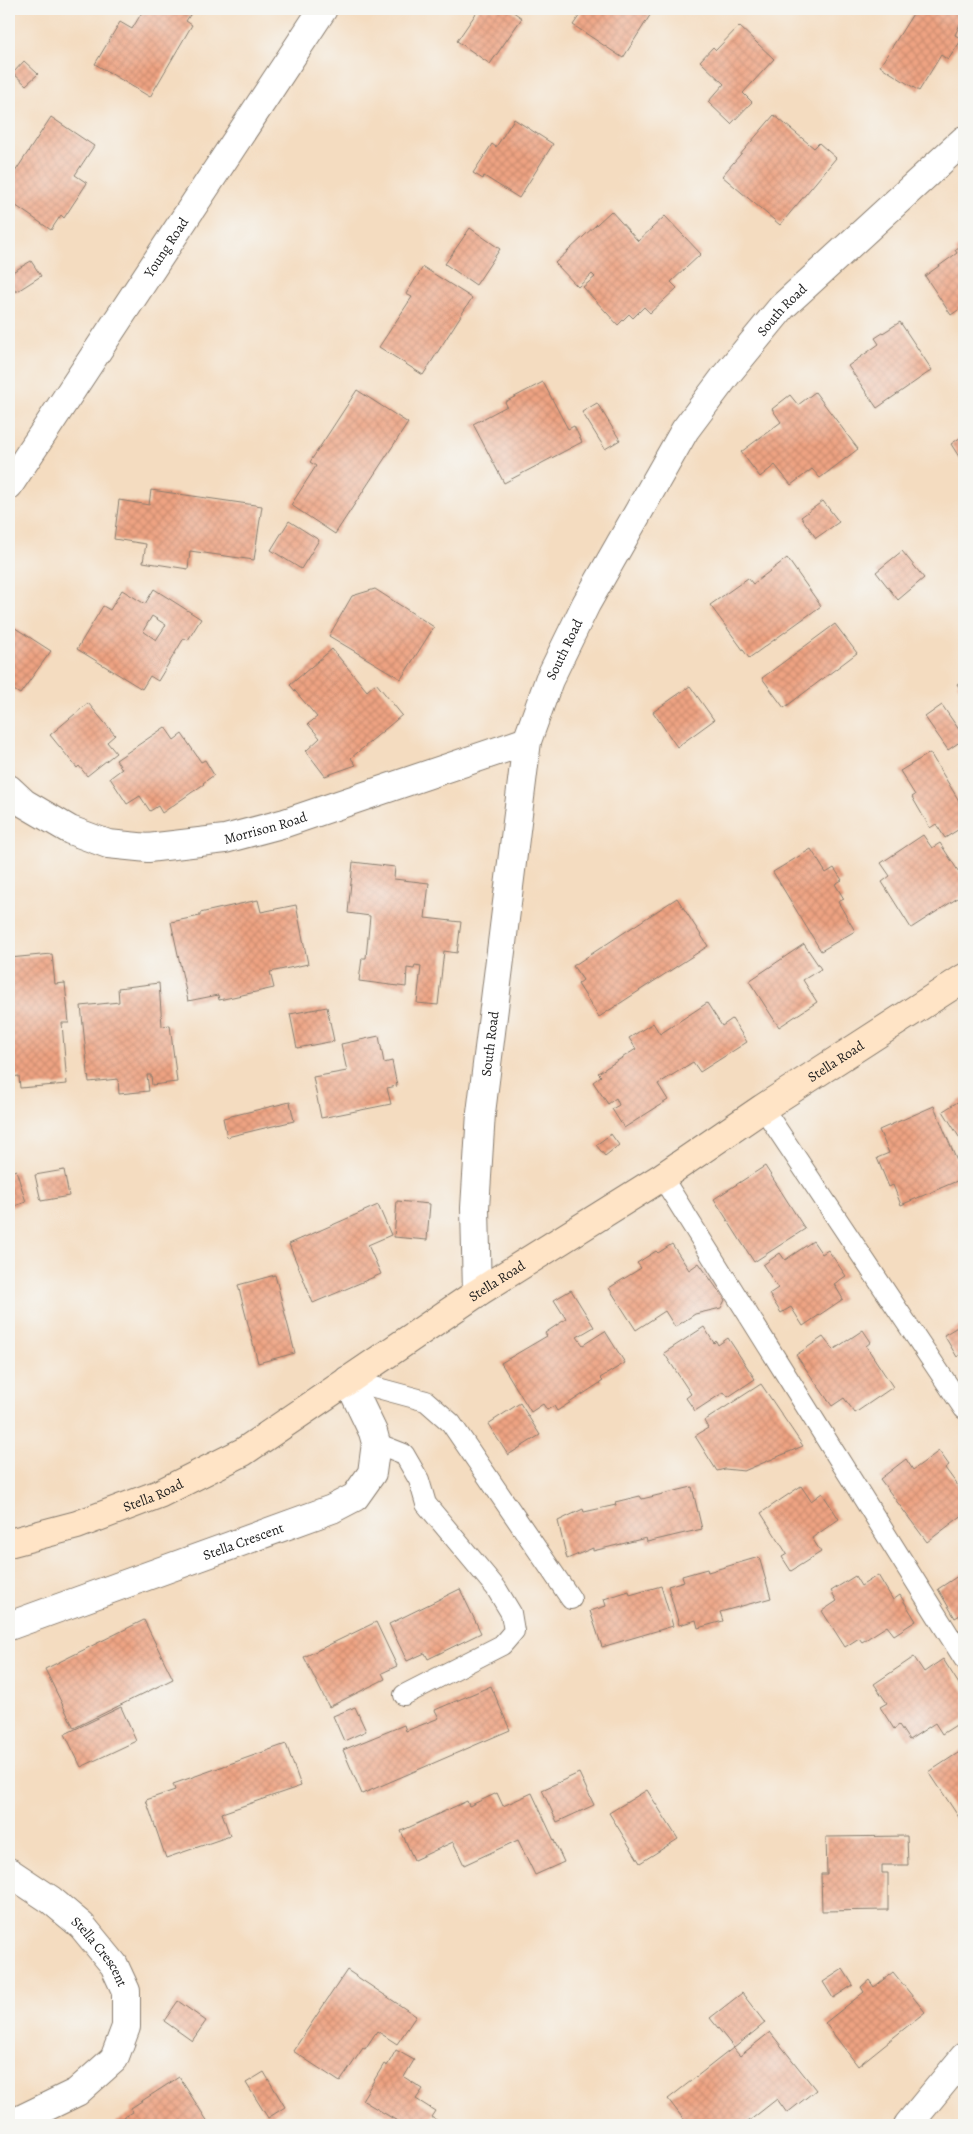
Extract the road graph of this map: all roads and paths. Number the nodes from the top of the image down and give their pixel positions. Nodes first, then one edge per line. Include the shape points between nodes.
1 (323, 9) edge
2 (964, 140) edge
3 (9, 486) edge
4 (526, 741) junction
5 (9, 789) edge
6 (964, 978) edge
7 (763, 1108) junction
8 (662, 1176) junction
9 (477, 1293) junction
10 (348, 1380) junction
11 (964, 1408) edge
12 (376, 1443) junction
13 (9, 1543) edge
14 (571, 1599) dead end
15 (9, 1626) edge
16 (964, 1659) edge
17 (404, 1695) dead end
18 (9, 1872) edge
19 (964, 2057) edge
20 (9, 2125) edge
21 (908, 2125) edge

1 - 3 street, Young Road
2 - 4 street, South Road via 782,307 685,430 586,604 549,680
4 - 5 street, Morrison Road via 285,823 225,839 157,848 108,844 70,830 24,803
4 - 9 street, South Road via 481,1114 475,1208
6 - 7 main road, Stella Road
7 - 8 main road, Stella Road
7 - 11 lane
8 - 9 main road, Stella Road
8 - 16 lane
9 - 10 main road, Stella Road
10 - 12 street
10 - 13 main road, Stella Road via 243,1452 159,1494 78,1525
10 - 14 lane via 426,1401 451,1423
12 - 15 street, Stella Crescent via 372,1473 355,1497 332,1509
12 - 17 lane via 404,1454 419,1480 426,1504 496,1588 511,1613 514,1631 502,1645
18 - 20 street, Stella Crescent via 82,1926 114,1965 126,1991 126,2027 114,2059 77,2092
19 - 21 street

